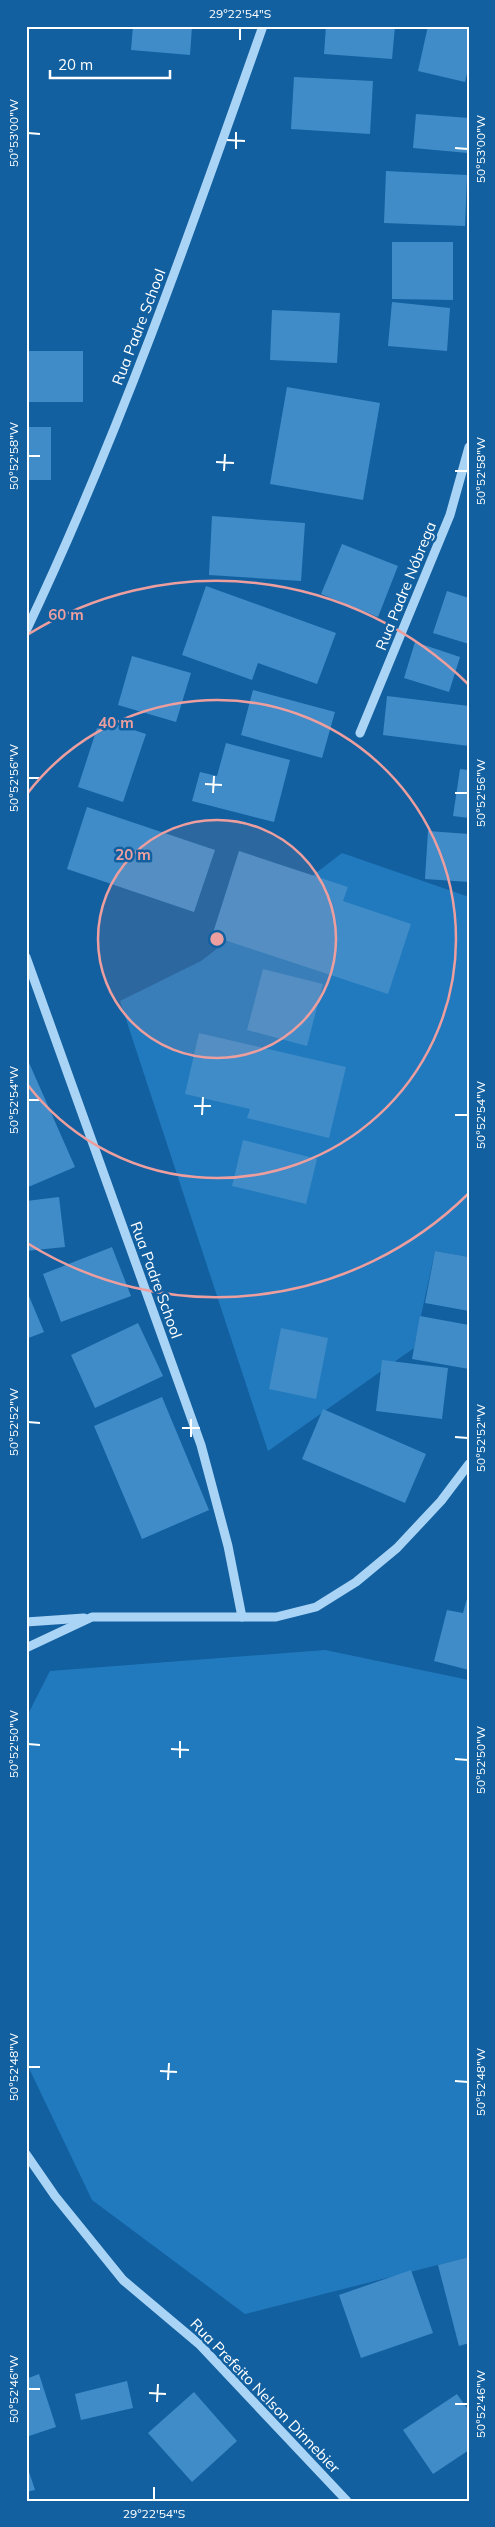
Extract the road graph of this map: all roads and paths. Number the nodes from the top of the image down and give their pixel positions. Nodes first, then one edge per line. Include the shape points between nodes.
1 (263, 26) edge
2 (469, 447) edge
3 (26, 631) edge
4 (360, 733) dead end
5 (26, 957) edge
6 (469, 1464) edge
7 (92, 1617) junction
8 (242, 1617) junction
9 (26, 1622) edge
10 (26, 1648) edge
11 (26, 2154) edge
12 (347, 2501) edge

1 - 3 street, Rua Padre School via 141,363 58,564
2 - 4 street, Rua Padre Nóbrega via 450,515
5 - 8 street, Rua Padre School via 201,1445 228,1546
6 - 8 street via 441,1501 396,1548 356,1582 316,1607 276,1617
7 - 8 street
7 - 9 street
7 - 10 street
11 - 12 street, Rua Prefeito Nelson Dinnebier via 55,2196 123,2280 199,2344

